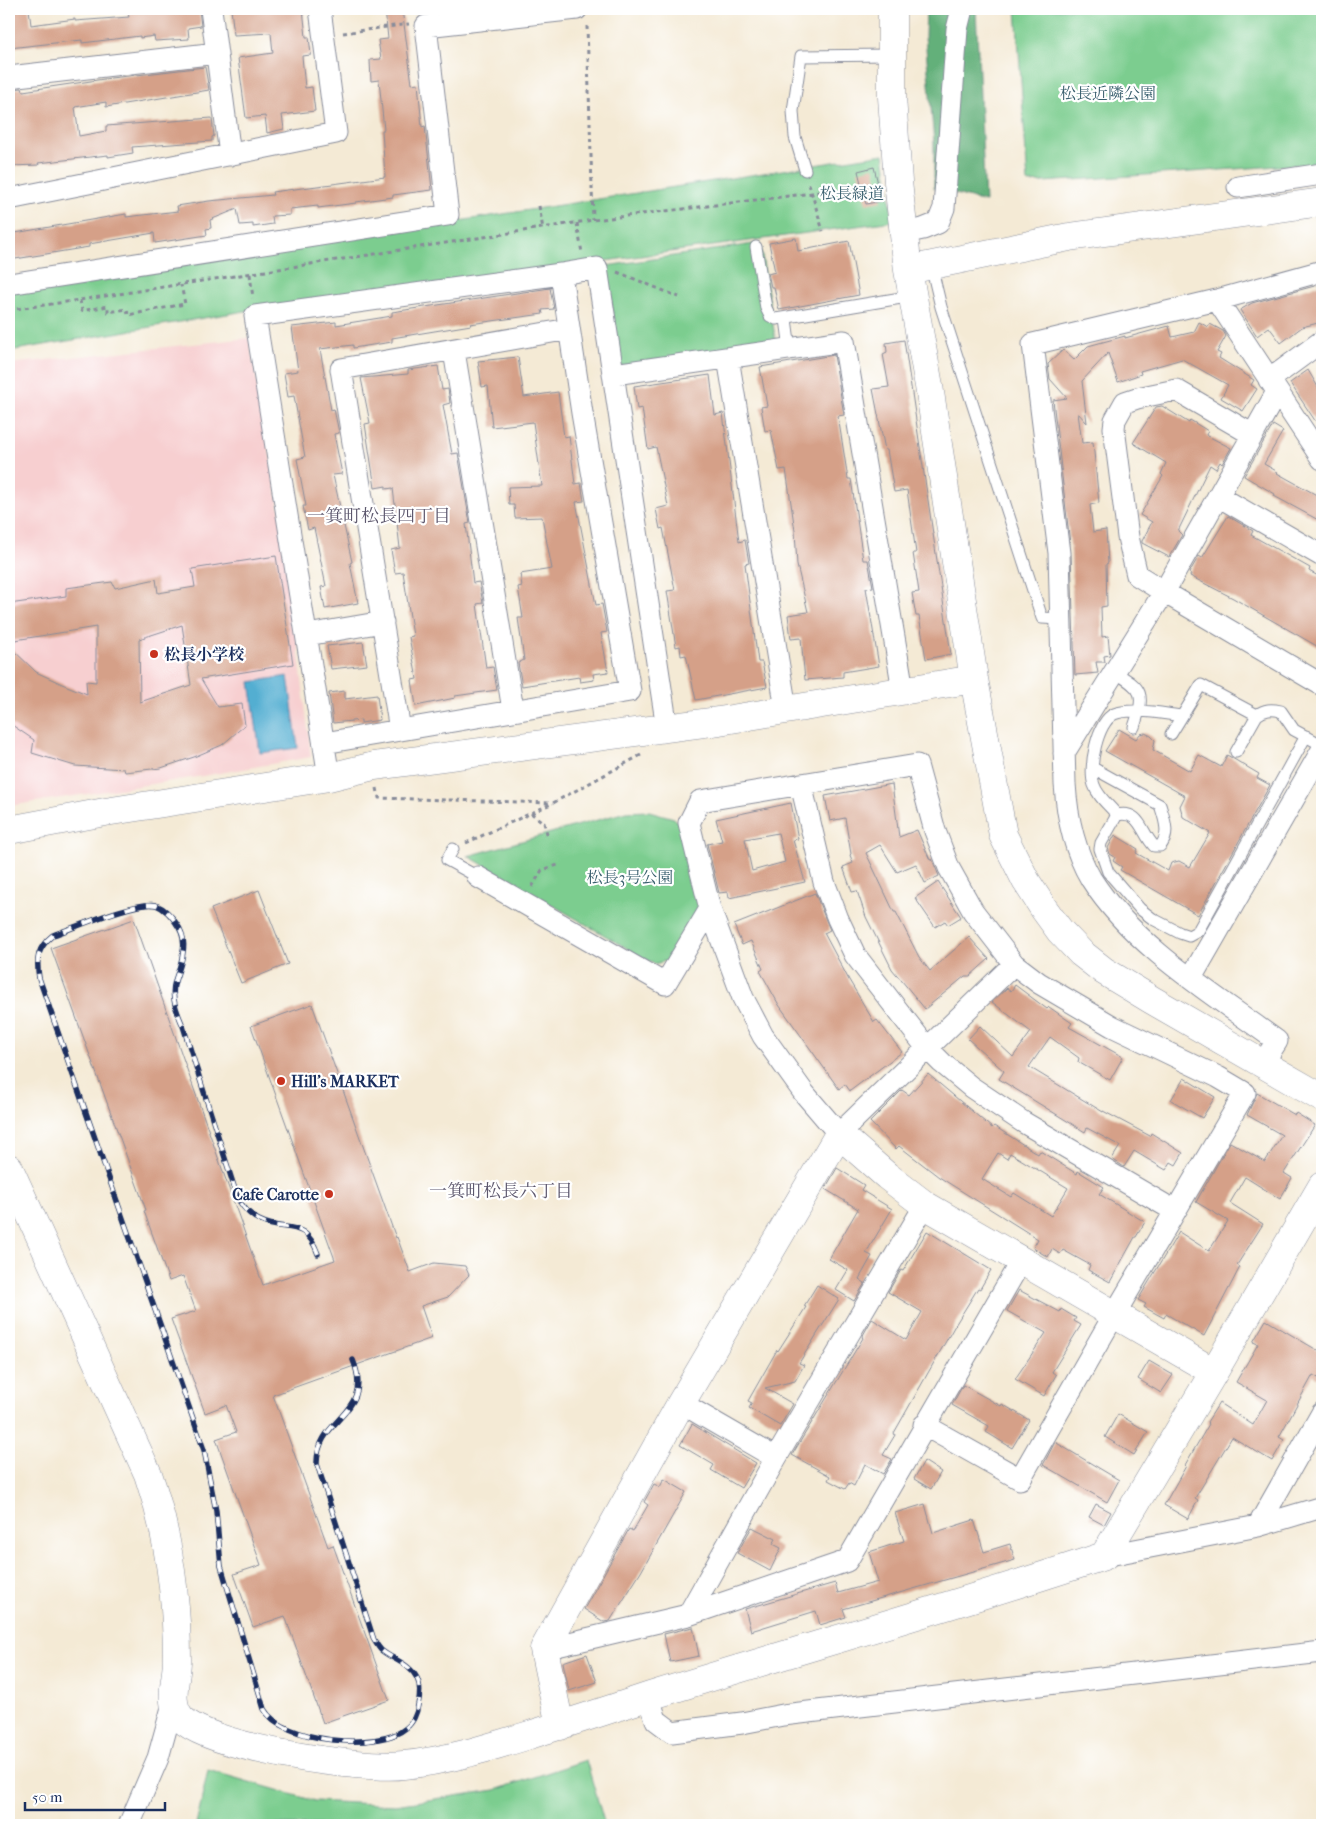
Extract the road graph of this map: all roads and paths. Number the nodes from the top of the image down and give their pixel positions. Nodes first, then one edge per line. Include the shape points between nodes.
1 (211, 9) edge
2 (320, 9) edge
3 (892, 9) edge
4 (962, 9) edge
5 (582, 14) edge
6 (426, 26) junction
7 (324, 35) junction
8 (217, 53) junction
9 (891, 55) junction
10 (9, 77) edge
11 (230, 155) junction
12 (1322, 174) edge
13 (807, 175) joint
14 (898, 182) junction
15 (1238, 187) dead end
16 (812, 193) junction
17 (9, 199) edge
18 (1322, 202) edge
19 (539, 206) dead end
20 (593, 220) junction
21 (577, 223) junction
22 (543, 229) junction
23 (823, 231) dead end
24 (904, 233) junction
25 (756, 247) dead end
26 (591, 269) junction
27 (1322, 271) edge
28 (561, 274) junction
29 (918, 277) junction
30 (9, 284) edge
31 (181, 284) junction
32 (679, 298) dead end
33 (80, 300) junction
34 (1217, 300) junction
35 (9, 310) edge
36 (786, 319) junction
37 (569, 330) junction
38 (1320, 348) edge
39 (790, 349) junction
40 (454, 351) junction
41 (728, 358) junction
42 (614, 374) junction
43 (1273, 386) junction
44 (1252, 435) junction
45 (1322, 459) edge
46 (1218, 496) junction
47 (1322, 556) edge
48 (1164, 592) junction
49 (1060, 619) junction
50 (382, 622) junction
51 (307, 635) junction
52 (1114, 672) junction
53 (974, 679) junction
54 (1322, 685) edge
55 (903, 690) junction
56 (786, 709) junction
57 (513, 710) junction
58 (1139, 712) junction
59 (1257, 715) junction
60 (1182, 716) junction
61 (1134, 727) dead end
62 (668, 728) junction
63 (400, 730) junction
64 (1171, 734) dead end
65 (1306, 736) junction
66 (324, 742) junction
67 (1322, 745) edge
68 (1322, 750) edge
69 (1236, 752) dead end
70 (646, 753) dead end
71 (1064, 753) junction
72 (1093, 768) junction
73 (329, 777) junction
74 (801, 784) junction
75 (376, 785) dead end
76 (553, 803) junction
77 (530, 813) junction
78 (1117, 815) junction
79 (9, 830) edge
80 (548, 837) dead end
81 (453, 849) joint
82 (558, 865) dead end
83 (478, 877) joint
84 (522, 903) junction
85 (710, 909) junction
86 (1014, 964) junction
87 (1191, 978) junction
88 (927, 1048) junction
89 (1263, 1063) junction
90 (1322, 1098) edge
91 (839, 1134) junction
92 (9, 1168) edge
93 (1322, 1186) edge
94 (926, 1205) junction
95 (1175, 1211) junction
96 (1021, 1261) junction
97 (1114, 1316) junction
98 (1214, 1372) junction
99 (681, 1403) junction
100 (1322, 1413) edge
101 (924, 1425) junction
102 (776, 1458) junction
103 (1322, 1507) edge
104 (1258, 1526) junction
105 (1104, 1556) junction
106 (688, 1615) junction
107 (544, 1649) junction
108 (1322, 1652) edge
109 (649, 1696) junction
110 (173, 1704) junction
111 (560, 1726) junction
112 (129, 1825) edge

1 - 8 street
2 - 7 street
3 - 9 street
4 - 24 street via 957,29 944,208 938,223
5 - 6 street
5 - 20 path
6 - 7 path via 416,23
6 - 30 street via 448,215
7 - 11 street via 336,133
8 - 10 street
8 - 11 street
9 - 13 lane via 801,56 793,111 795,137
9 - 14 street
11 - 17 street
12 - 15 street
13 - 16 path
14 - 16 path
14 - 24 street
16 - 20 path
16 - 23 path
18 - 29 street via 1069,237
19 - 22 path
20 - 21 path
21 - 22 path
21 - 26 path
22 - 31 path
24 - 29 street
25 - 36 lane via 766,308 770,316
26 - 28 street
26 - 32 path via 611,269
26 - 42 street
27 - 34 street
28 - 37 street
28 - 51 street via 255,316
29 - 36 lane
29 - 49 lane via 941,307 1042,618
29 - 53 street via 929,386
31 - 33 path
31 - 33 path via 185,304 128,315 127,309 108,312 108,306 82,311
33 - 35 path
34 - 43 street
34 - 49 street via 1034,344 1059,553
36 - 39 lane
37 - 40 street
37 - 57 street via 630,691
38 - 43 street
39 - 41 street
39 - 55 street via 844,341
40 - 50 street via 342,369
40 - 57 street
41 - 42 street
41 - 56 street
42 - 62 street
43 - 44 street
43 - 45 street
44 - 46 street
44 - 48 street via 1176,390 1125,402 1119,410 1114,428 1128,537 1137,575
46 - 47 street
46 - 48 street
48 - 52 street
48 - 54 street
49 - 71 street
50 - 51 street
50 - 63 street
51 - 66 street
52 - 58 lane via 1138,688 1141,698
52 - 71 street
53 - 55 street
53 - 89 street via 1003,835 1026,881 1060,931 1104,971
55 - 56 street
56 - 62 street
57 - 63 street
58 - 60 lane
58 - 61 lane
58 - 72 lane via 1113,714 1106,721 1099,731
59 - 60 lane via 1200,685
59 - 65 lane via 1270,709 1281,711 1294,730
59 - 69 lane
60 - 64 lane
62 - 73 street via 374,766
63 - 66 street
65 - 67 lane
65 - 78 lane via 1198,932 1189,936 1140,910 1108,872 1100,849
66 - 73 street
68 - 87 street
70 - 76 path
71 - 87 street via 1067,815 1091,879 1130,926
72 - 78 lane via 1094,785
72 - 78 lane via 1160,805 1167,829 1165,841 1154,846 1139,821 1125,813
73 - 79 street
74 - 85 street via 700,801 689,823
74 - 86 street via 917,765 949,868 973,911
74 - 88 street via 824,882 838,919 856,955
75 - 76 path via 379,798
76 - 77 path
77 - 80 path via 544,823
77 - 81 path
81 - 83 lane via 447,860
82 - 84 path via 542,870
83 - 84 street
84 - 85 street via 665,984
85 - 91 street via 743,998 763,1036 804,1093
86 - 88 street
86 - 95 street via 1039,983 1112,1026 1245,1092
87 - 89 street via 1277,1041
88 - 91 street
88 - 95 street via 971,1087 1023,1122
89 - 90 street
91 - 94 street
91 - 99 street
92 - 110 street via 148,1474 160,1508 174,1581 177,1626
93 - 98 street
94 - 96 street
94 - 102 street
95 - 97 street
96 - 97 street
96 - 101 street
97 - 98 street
97 - 101 street via 1020,1480
98 - 105 street
99 - 102 street
99 - 107 street
100 - 104 street
101 - 106 street via 847,1561
102 - 106 street
103 - 104 street
104 - 105 street
105 - 109 street
106 - 107 street
107 - 111 street
108 - 109 street via 783,1715 672,1732 656,1720
109 - 111 street
110 - 111 street via 188,1724 205,1734 288,1756 363,1765 403,1766 466,1754
110 - 112 street via 158,1758

